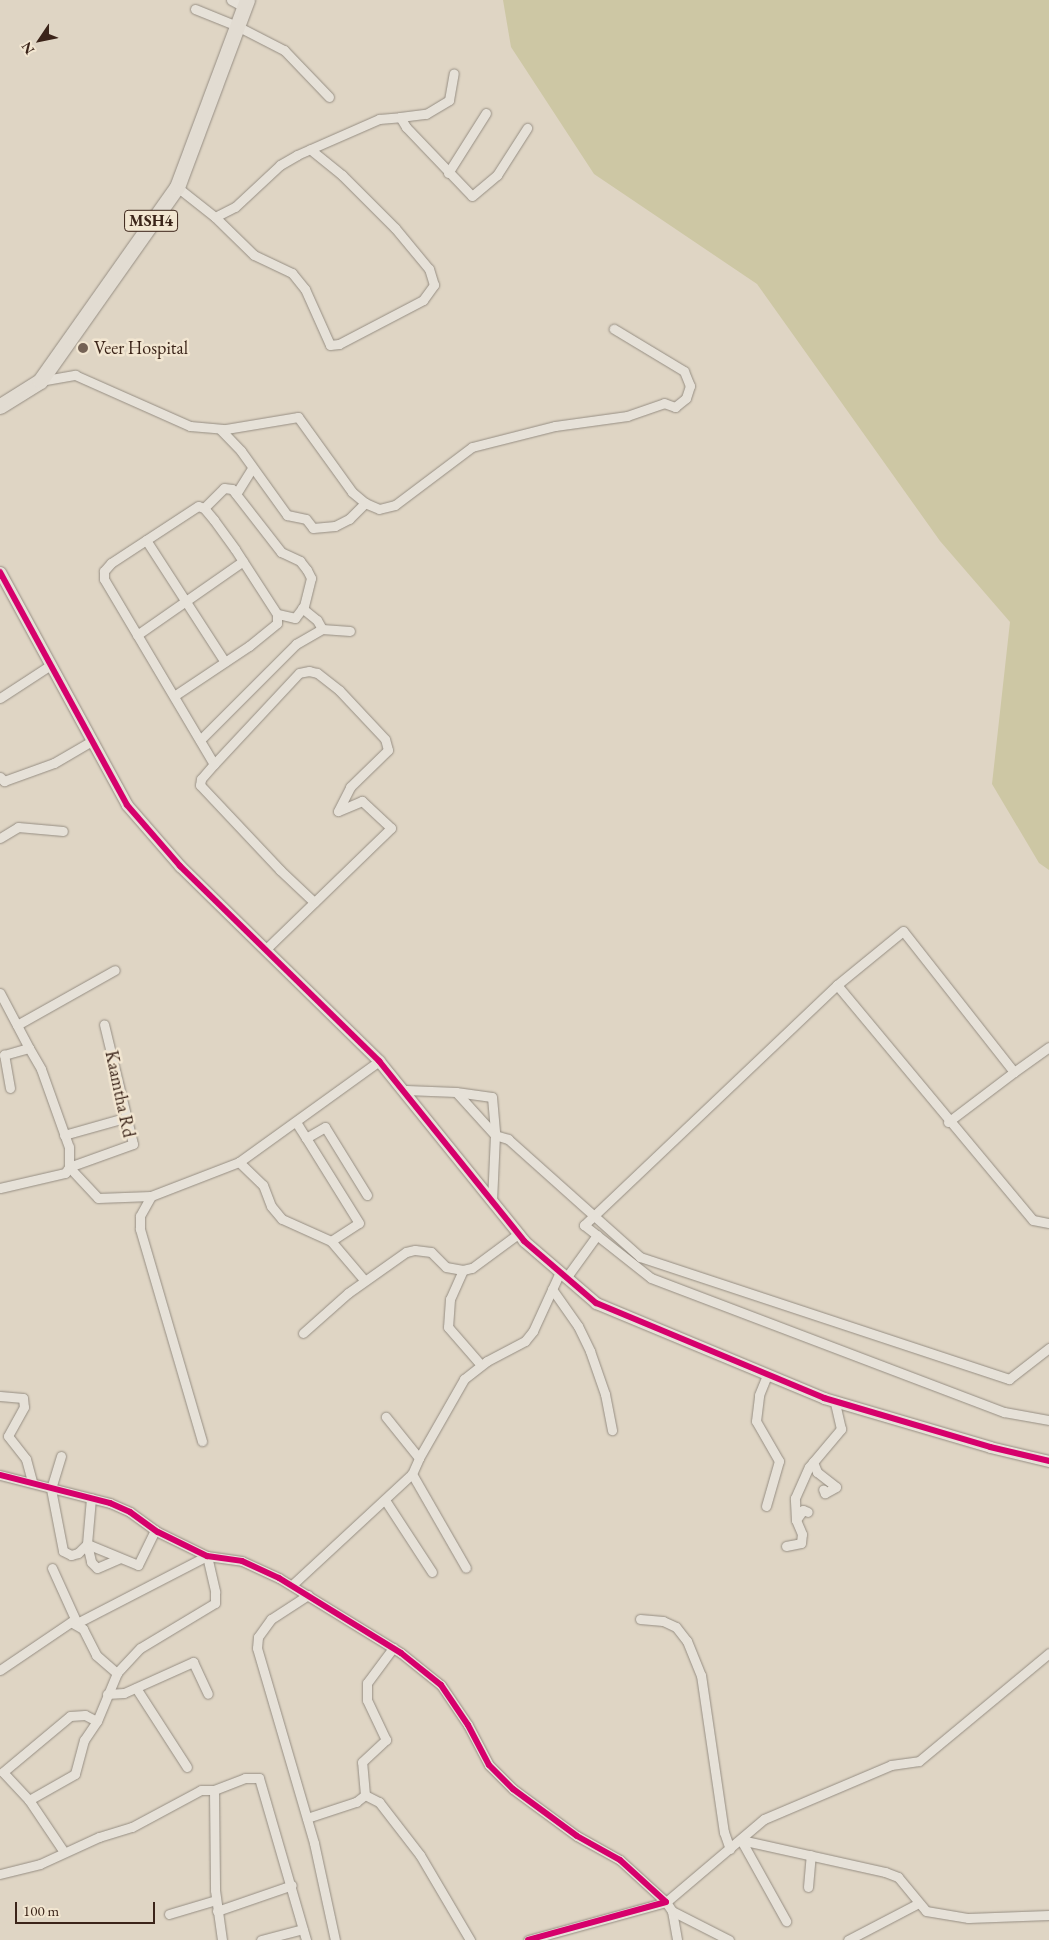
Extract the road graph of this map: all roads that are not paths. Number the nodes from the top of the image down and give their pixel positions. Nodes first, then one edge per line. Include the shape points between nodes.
1 (241, 2) edge
2 (195, 9) dead end
3 (237, 26) junction
4 (454, 73) dead end
5 (330, 97) dead end
6 (486, 113) dead end
7 (400, 117) junction
8 (527, 128) dead end
9 (310, 149) junction
10 (448, 173) junction
11 (177, 187) junction
12 (215, 217) junction
13 (614, 328) dead end
14 (40, 381) junction
15 (0, 406) edge
16 (220, 428) junction
17 (252, 468) junction
18 (236, 494) junction
19 (365, 503) junction
20 (204, 508) junction
21 (146, 540) junction
22 (243, 561) junction
23 (0, 572) edge
24 (187, 601) junction
25 (302, 608) junction
26 (278, 614) junction
27 (322, 629) junction
28 (350, 631) dead end
29 (137, 635) junction
30 (225, 662) junction
31 (49, 666) junction
32 (174, 696) junction
33 (0, 698) edge
34 (200, 740) junction
35 (90, 742) junction
36 (214, 764) junction
37 (0, 777) edge
38 (63, 831) dead end
39 (0, 838) edge
40 (314, 902) junction
41 (266, 949) junction
42 (115, 970) dead end
43 (837, 985) junction
44 (0, 993) edge
45 (104, 1024) dead end
46 (17, 1025) junction
47 (1049, 1047) edge
48 (29, 1048) junction
49 (379, 1061) junction
50 (1014, 1072) junction
51 (10, 1088) dead end
52 (406, 1090) junction
53 (456, 1092) junction
54 (128, 1116) junction
55 (296, 1122) junction
56 (948, 1122) junction
57 (64, 1135) junction
58 (495, 1135) junction
59 (306, 1138) junction
60 (239, 1162) junction
61 (70, 1167) junction
62 (0, 1188) edge
63 (367, 1195) dead end
64 (151, 1196) junction
65 (492, 1200) junction
66 (594, 1216) junction
67 (1049, 1223) edge
68 (518, 1234) junction
69 (597, 1235) junction
70 (331, 1241) junction
71 (463, 1270) junction
72 (563, 1275) junction
73 (365, 1280) junction
74 (552, 1289) junction
75 (303, 1333) dead end
76 (1049, 1348) edge
77 (481, 1365) junction
78 (767, 1375) junction
79 (0, 1396) edge
80 (835, 1402) junction
81 (386, 1417) dead end
82 (1049, 1420) edge
83 (612, 1430) dead end
84 (202, 1441) dead end
85 (61, 1456) dead end
86 (419, 1458) junction
87 (1049, 1461) edge
88 (813, 1462) junction
89 (412, 1474) junction
90 (0, 1475) edge
91 (32, 1482) junction
92 (51, 1489) junction
93 (822, 1489) dead end
94 (91, 1498) junction
95 (385, 1500) junction
96 (766, 1506) dead end
97 (808, 1512) dead end
98 (796, 1520) junction
99 (155, 1530) junction
100 (87, 1544) junction
101 (786, 1546) dead end
102 (206, 1556) junction
103 (120, 1558) junction
104 (52, 1568) dead end
105 (466, 1568) dead end
106 (432, 1572) dead end
107 (292, 1585) junction
108 (308, 1595) junction
109 (640, 1619) dead end
110 (78, 1623) junction
111 (393, 1648) junction
112 (1049, 1653) edge
113 (0, 1670) edge
114 (117, 1673) junction
115 (136, 1688) junction
116 (108, 1694) junction
117 (208, 1694) dead end
118 (97, 1721) junction
119 (186, 1767) dead end
120 (214, 1790) junction
121 (365, 1795) junction
122 (29, 1800) junction
123 (307, 1818) junction
124 (741, 1840) junction
125 (730, 1849) junction
126 (64, 1852) junction
127 (811, 1855) junction
128 (0, 1874) edge
129 (292, 1886) junction
130 (808, 1887) dead end
131 (216, 1900) junction
132 (666, 1902) junction
133 (917, 1904) junction
134 (217, 1911) junction
135 (672, 1911) junction
136 (169, 1914) dead end
137 (1049, 1915) edge
138 (786, 1921) dead end
139 (303, 1929) junction
140 (222, 1940) edge
141 (260, 1940) edge
142 (306, 1940) edge
143 (335, 1940) edge
144 (470, 1940) edge
145 (528, 1940) edge
146 (677, 1940) edge
147 (729, 1940) edge
148 (848, 1940) edge

1 - 3 main road, MSH4
2 - 3 street
3 - 5 street via 284,50
3 - 11 main road, MSH4
4 - 7 street via 449,100 426,114
6 - 10 street
7 - 9 street via 379,119
7 - 10 street
8 - 10 street via 497,174 472,196
9 - 12 street via 280,165 235,207
9 - 12 street via 373,205 429,269 434,285 423,300 338,344 330,345 305,289 292,273 254,255
11 - 12 street
11 - 14 main road, MSH4
13 - 19 street via 684,371 690,386 686,398 675,406 664,403 627,416 555,426 472,447 395,505 379,509
14 - 15 main road, MSH4
14 - 16 street via 75,375 190,426
16 - 17 street
16 - 19 street via 298,418 352,492
17 - 18 street
17 - 19 street via 287,516 306,519 313,528 335,526 350,519
18 - 20 street via 224,488
18 - 25 street via 281,552 300,560 307,570 311,578
20 - 21 street via 198,506
20 - 22 street
21 - 24 street
21 - 29 street via 104,571 104,579
22 - 24 street
22 - 26 street
23 - 31 street
24 - 29 street
24 - 30 street
25 - 26 street via 295,618
25 - 27 street via 317,620
26 - 30 street via 277,623
27 - 28 street
27 - 34 street via 296,644
29 - 32 street
30 - 32 street
31 - 33 street
31 - 35 street
32 - 34 street
34 - 36 street
35 - 37 street via 54,763 4,781
35 - 41 street via 126,805 180,866
36 - 40 street via 201,779 205,794
36 - 40 street via 299,673 308,671 317,673 339,690 386,740 388,750 350,787 338,811 362,801 391,828
38 - 39 street via 18,827
40 - 41 street
41 - 49 street
42 - 46 street
43 - 50 street via 903,931
43 - 56 street
43 - 66 street
44 - 46 street
45 - 54 street, Kaamtha Rd
46 - 48 street
47 - 50 street
48 - 51 street via 4,1055
48 - 57 street via 41,1069
49 - 52 street
49 - 55 street
50 - 56 street
52 - 53 street
52 - 65 street
53 - 58 street
53 - 58 street via 492,1097
54 - 57 street
54 - 61 street, Kaamtha Rd via 133,1144
55 - 59 street
55 - 60 street
56 - 67 street via 1033,1220
57 - 61 street
58 - 65 street
58 - 66 street via 508,1139
59 - 63 street via 325,1127
59 - 70 street via 359,1223
60 - 64 street
60 - 70 street via 262,1185 271,1206 282,1219
61 - 62 street, Kaamtha Rd via 65,1173
61 - 64 street via 98,1198
64 - 84 street via 140,1216 140,1229
65 - 68 street
66 - 69 street via 584,1225
66 - 76 street via 640,1257 1009,1380
68 - 71 street via 472,1268
68 - 72 street
69 - 72 street
69 - 82 street via 650,1278 1004,1412
70 - 73 street
71 - 73 street via 446,1267 431,1252 415,1250 406,1252
71 - 77 street via 450,1300 448,1327
72 - 74 street
72 - 78 street via 596,1303
73 - 75 street via 315,1319
74 - 77 street via 525,1341
74 - 83 street via 578,1326 590,1351 606,1394
77 - 86 street via 464,1379
78 - 80 street
78 - 96 street via 759,1395 756,1421 779,1461
79 - 91 street via 23,1398 24,1406 8,1436 26,1459
80 - 87 street
80 - 88 street via 840,1429
81 - 86 street
85 - 92 street
86 - 89 street
88 - 93 street via 818,1472 836,1487 825,1493
88 - 98 street via 795,1498
89 - 95 street
89 - 105 street
90 - 91 street
91 - 92 street
92 - 94 street
92 - 100 street via 63,1551 71,1555 78,1553
94 - 99 street via 130,1512
94 - 100 street
95 - 106 street
95 - 107 street
97 - 98 street via 803,1510
98 - 101 street via 802,1534 801,1543
99 - 102 street
99 - 103 street via 138,1565
100 - 103 street
100 - 103 street via 91,1562 97,1568
102 - 107 street via 242,1561
102 - 110 street
102 - 114 street via 214,1603 140,1648
104 - 110 street
107 - 108 street
108 - 111 street
108 - 123 street via 271,1619 258,1637 257,1648
109 - 125 street via 663,1621 676,1627 687,1641 701,1676 724,1832
110 - 113 street via 60,1626
110 - 114 street via 96,1655
111 - 121 street via 367,1683 367,1700 386,1740 362,1762
111 - 132 street via 441,1685 468,1725 489,1765 513,1789 577,1836 620,1860
112 - 124 street via 919,1761 891,1765 802,1800 764,1819
114 - 116 street
115 - 116 street
115 - 117 street via 193,1662
115 - 119 street
116 - 118 street
118 - 122 street via 84,1740 75,1774
118 - 122 street via 85,1715 70,1716 3,1772
120 - 126 street via 201,1790 132,1827
120 - 129 street via 245,1778 259,1778
120 - 131 street
121 - 123 street via 356,1802
121 - 144 street via 379,1802 420,1855
122 - 126 street
123 - 143 street
124 - 125 street
124 - 127 street
124 - 138 street
125 - 132 street
126 - 128 street via 40,1864
127 - 130 street
127 - 133 street via 898,1877
129 - 134 street
129 - 139 street
131 - 134 street
131 - 136 street
132 - 135 street
132 - 145 street
133 - 137 street via 926,1911 968,1918
133 - 148 street
134 - 140 street
135 - 146 street
135 - 147 street
139 - 141 street
139 - 142 street

